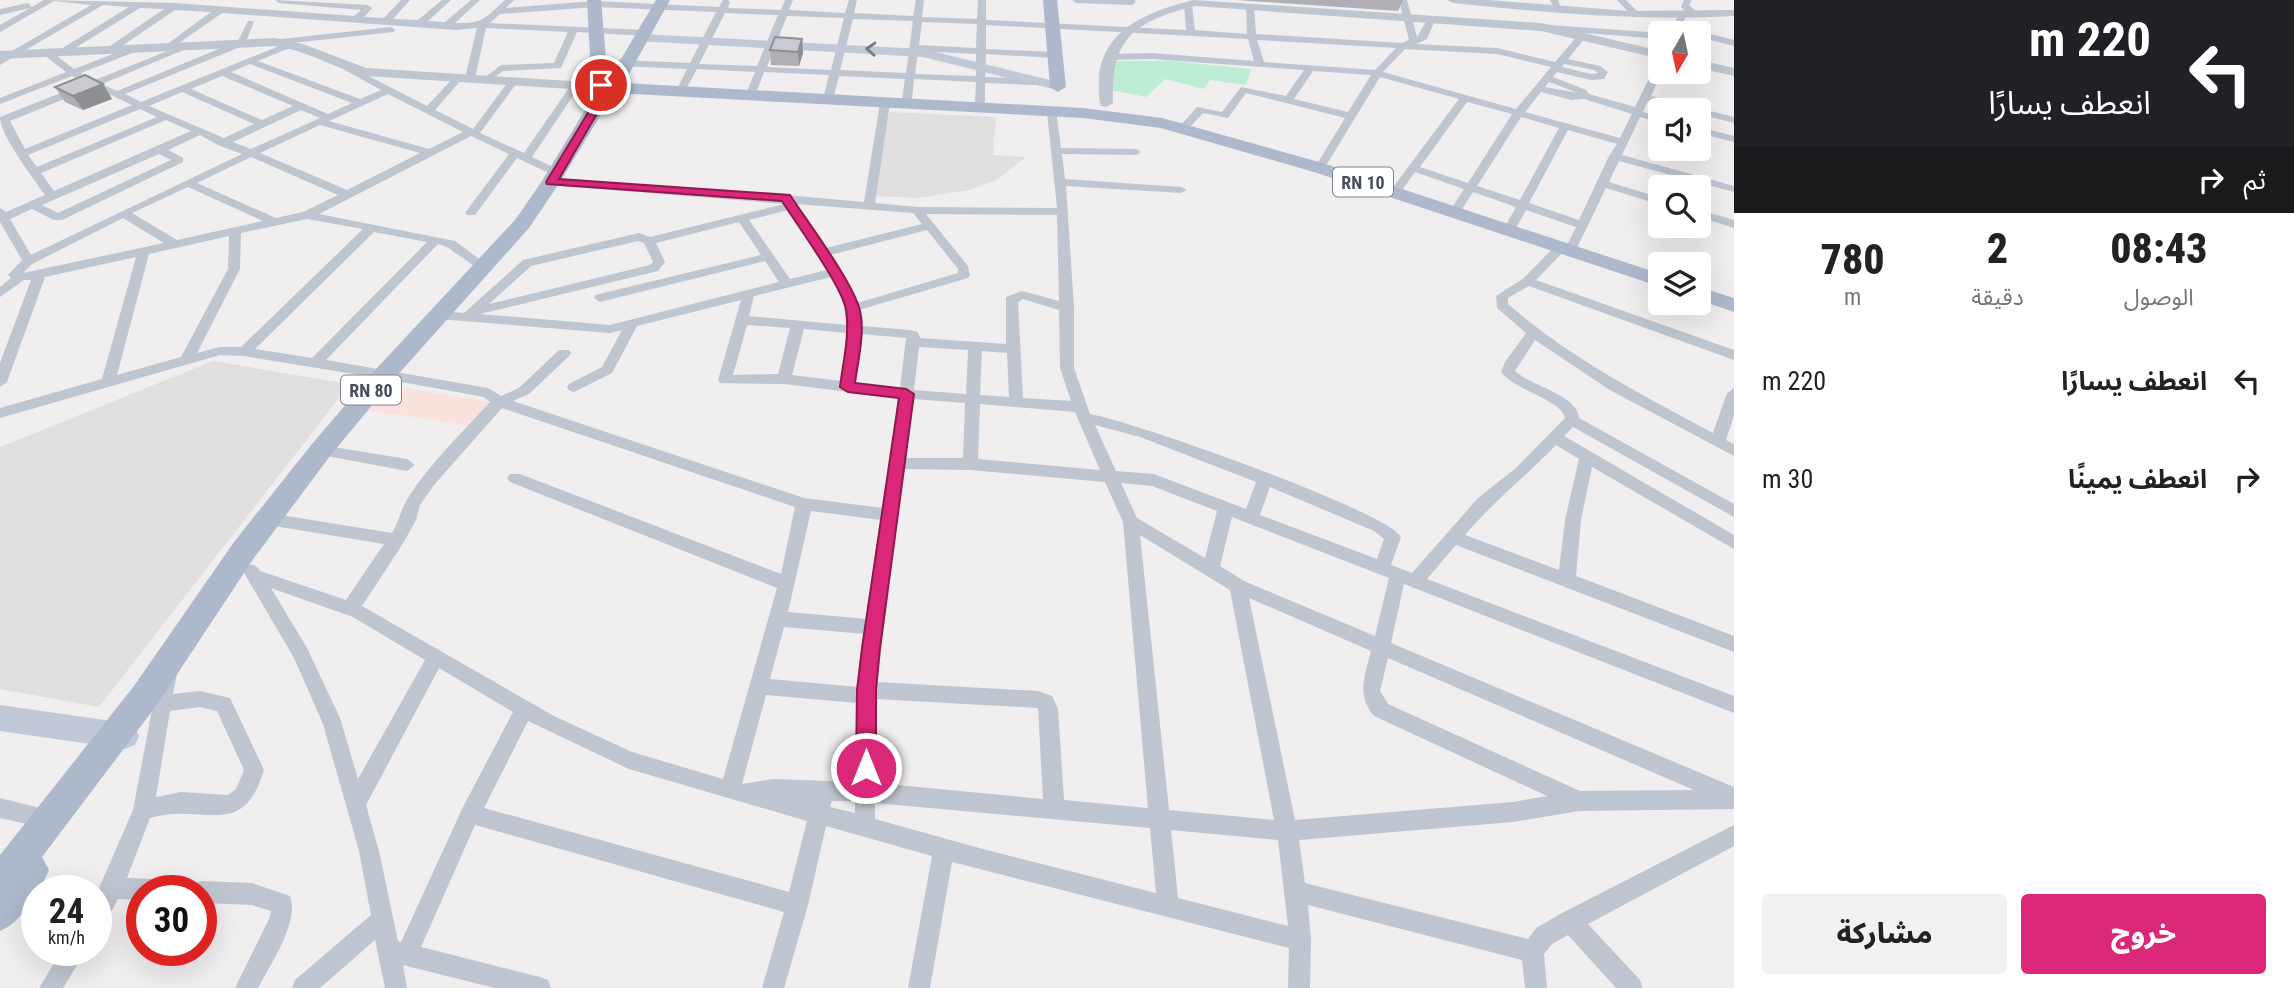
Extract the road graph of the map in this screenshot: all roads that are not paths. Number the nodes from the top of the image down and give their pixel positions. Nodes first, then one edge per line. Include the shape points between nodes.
1 (40, 0) edge
2 (50, 0) edge
3 (57, 0) edge
4 (184, 0) edge
5 (279, 0) edge
6 (376, 0) edge
7 (406, 0) edge
8 (447, 0) edge
9 (477, 0) edge
10 (727, 0) edge
11 (789, 0) edge
12 (853, 0) edge
13 (919, 0) edge
14 (982, 0) edge
15 (1050, 0) edge
16 (1076, 0) edge
17 (1210, 0) edge
18 (1403, 0) edge
19 (1453, 0) edge
20 (1621, 0) edge
21 (104, 1) edge
22 (509, 1) edge
23 (1099, 1) edge
24 (1684, 1) edge
25 (595, 2) edge
26 (1132, 2) dead end
27 (143, 3) edge
28 (1508, 3) edge
29 (560, 4) edge
30 (661, 4) edge
31 (694, 4) edge
32 (1192, 4) junction
33 (1556, 5) edge
34 (172, 8) junction
35 (368, 8) junction
36 (1251, 8) junction
37 (1542, 9) junction
38 (722, 10) junction
39 (219, 11) junction
40 (500, 11) junction
41 (0, 12) edge
42 (783, 13) junction
43 (1734, 13) edge
44 (263, 14) junction
45 (1159, 14) junction
46 (1636, 15) junction
47 (1688, 15) junction
48 (849, 17) junction
49 (1406, 19) junction
50 (355, 20) junction
51 (916, 20) junction
52 (1431, 20) junction
53 (386, 21) junction
54 (1683, 21) edge
55 (251, 23) junction
56 (66, 24) junction
57 (419, 24) junction
58 (981, 24) junction
59 (482, 25) junction
60 (446, 26) junction
61 (467, 26) junction
62 (103, 27) junction
63 (1052, 27) junction
64 (1102, 28) junction
65 (1553, 28) junction
66 (0, 29) edge
67 (1131, 29) junction
68 (139, 30) junction
69 (558, 30) junction
70 (573, 30) junction
71 (598, 30) junction
72 (1163, 31) junction
73 (1191, 32) junction
74 (643, 35) junction
75 (1648, 35) edge
76 (1582, 36) junction
77 (1252, 37) junction
78 (1424, 37) junction
79 (1712, 38) edge
80 (705, 41) junction
81 (1414, 41) junction
82 (275, 42) junction
83 (242, 43) junction
84 (1734, 43) edge
85 (291, 44) junction
86 (770, 44) junction
87 (216, 45) junction
88 (188, 46) junction
89 (1403, 46) junction
90 (169, 47) junction
91 (134, 48) junction
92 (841, 48) junction
93 (1475, 49) junction
94 (110, 50) junction
95 (915, 50) junction
96 (64, 51) junction
97 (981, 51) junction
98 (46, 52) junction
99 (1648, 52) edge
100 (18, 53) junction
101 (0, 55) edge
102 (1054, 55) junction
103 (1109, 57) junction
104 (1164, 57) junction
105 (250, 61) junction
106 (0, 62) edge
107 (598, 62) junction
108 (627, 62) junction
109 (1559, 65) junction
110 (695, 66) junction
111 (1260, 66) junction
112 (1712, 67) edge
113 (1310, 69) junction
114 (350, 70) junction
115 (761, 71) junction
116 (222, 72) junction
117 (1734, 72) edge
118 (74, 73) junction
119 (1377, 73) junction
120 (834, 74) junction
121 (981, 74) junction
122 (464, 77) junction
123 (911, 78) junction
124 (1548, 78) junction
125 (488, 79) junction
126 (513, 80) junction
127 (95, 84) junction
128 (576, 84) junction
129 (1651, 84) edge
130 (605, 86) junction
131 (683, 87) junction
132 (1539, 88) junction
133 (183, 89) junction
134 (388, 90) junction
135 (752, 91) junction
136 (117, 94) junction
137 (1584, 96) junction
138 (828, 97) junction
139 (1644, 97) junction
140 (1465, 98) junction
141 (1648, 98) edge
142 (907, 99) junction
143 (1288, 100) junction
144 (0, 101) edge
145 (1063, 101) junction
146 (980, 102) junction
147 (361, 103) junction
148 (885, 103) junction
149 (1107, 103) junction
150 (141, 106) junction
151 (301, 106) junction
152 (428, 111) junction
153 (1132, 112) junction
154 (1637, 112) junction
155 (1518, 113) junction
156 (1711, 114) edge
157 (1351, 116) junction
158 (1648, 116) edge
159 (165, 117) junction
160 (2, 120) edge
161 (325, 120) junction
162 (1734, 120) edge
163 (262, 124) junction
164 (1186, 125) junction
165 (1565, 127) junction
166 (199, 132) junction
167 (472, 133) junction
168 (1711, 133) edge
169 (1734, 139) edge
170 (1621, 142) junction
171 (222, 143) junction
172 (158, 149) junction
173 (1059, 151) junction
174 (1136, 152) dead end
175 (431, 153) junction
176 (22, 154) junction
177 (249, 155) junction
178 (521, 156) junction
179 (1614, 156) junction
180 (1322, 164) junction
181 (1413, 168) junction
182 (34, 172) junction
183 (554, 177) junction
184 (1061, 182) junction
185 (188, 183) junction
186 (1601, 183) junction
187 (1398, 188) junction
188 (1472, 188) junction
189 (1734, 189) edge
190 (1181, 190) dead end
191 (348, 195) junction
192 (52, 197) junction
193 (1648, 198) edge
194 (789, 202) junction
195 (33, 205) junction
196 (869, 205) junction
197 (1523, 205) junction
198 (917, 210) junction
199 (1457, 210) junction
200 (1063, 212) junction
201 (471, 213) dead end
202 (2, 214) edge
203 (123, 214) junction
204 (307, 215) junction
205 (1711, 217) edge
206 (742, 218) junction
207 (275, 222) junction
208 (1734, 224) edge
209 (1512, 225) junction
210 (1582, 225) junction
211 (929, 226) junction
212 (372, 227) junction
213 (235, 231) junction
214 (436, 240) junction
215 (649, 241) junction
216 (174, 244) junction
217 (1568, 248) junction
218 (144, 251) junction
219 (822, 253) junction
220 (767, 257) junction
221 (28, 261) junction
222 (484, 267) junction
223 (1648, 270) edge
224 (834, 272) junction
225 (40, 274) junction
226 (1648, 276) edge
227 (19, 278) junction
228 (1528, 281) junction
229 (787, 285) junction
230 (1711, 290) edge
231 (0, 293) edge
232 (748, 296) junction
233 (1711, 297) edge
234 (1734, 298) edge
235 (600, 299) dead end
236 (1734, 304) edge
237 (853, 307) junction
238 (1067, 308) junction
239 (469, 314) junction
240 (438, 315) junction
241 (741, 320) junction
242 (632, 324) junction
243 (798, 326) junction
244 (854, 330) junction
245 (1531, 334) junction
246 (913, 342) junction
247 (975, 346) junction
248 (1013, 349) junction
249 (244, 352) junction
250 (564, 353) dead end
251 (1734, 355) edge
252 (187, 359) junction
253 (314, 364) junction
254 (385, 374) junction
255 (784, 379) junction
256 (0, 382) edge
257 (108, 384) junction
258 (574, 387) dead end
259 (848, 387) junction
260 (1734, 393) edge
261 (906, 394) junction
262 (972, 399) junction
263 (499, 402) junction
264 (1016, 402) junction
265 (0, 413) edge
266 (1083, 413) junction
267 (1571, 420) junction
268 (1555, 438) junction
269 (1718, 442) junction
270 (321, 450) junction
271 (1734, 451) edge
272 (1587, 457) junction
273 (895, 463) junction
274 (970, 464) junction
275 (407, 465) dead end
276 (1113, 477) junction
277 (515, 478) dead end
278 (1265, 478) junction
279 (804, 504) junction
280 (1226, 508) junction
281 (1734, 511) edge
282 (889, 515) junction
283 (1251, 517) junction
284 (268, 519) junction
285 (1131, 522) junction
286 (1454, 537) junction
287 (396, 540) junction
288 (1734, 544) edge
289 (244, 550) junction
290 (1211, 569) junction
291 (1398, 574) junction
292 (252, 575) junction
293 (1567, 578) junction
294 (787, 584) junction
295 (1238, 586) junction
296 (351, 608) junction
297 (777, 619) junction
298 (873, 627) junction
299 (1734, 644) edge
300 (1380, 646) junction
301 (436, 657) junction
302 (758, 686) junction
303 (867, 693) junction
304 (154, 700) junction
305 (1734, 705) edge
306 (524, 709) junction
307 (0, 718) edge
308 (120, 736) junction
309 (824, 790) junction
310 (866, 792) junction
311 (738, 793) junction
312 (1734, 798) edge
313 (1579, 802) junction
314 (356, 803) junction
315 (0, 807) edge
316 (143, 810) junction
317 (1054, 810) junction
318 (470, 814) junction
319 (820, 814) junction
320 (49, 819) junction
321 (1161, 821) junction
322 (866, 826) junction
323 (1287, 831) junction
324 (1734, 835) edge
325 (944, 849) junction
326 (0, 883) edge
327 (112, 888) joint
328 (126, 889) edge
329 (1297, 891) junction
330 (217, 893) edge
331 (797, 905) junction
332 (1168, 905) junction
333 (0, 913) edge
334 (382, 920) junction
335 (1570, 921) junction
336 (1300, 940) junction
337 (1533, 951) junction
338 (398, 952) junction
339 (64, 966) edge
340 (50, 988) edge
341 (246, 988) edge
342 (303, 988) edge
343 (396, 988) edge
344 (540, 988) edge
345 (773, 988) edge
346 (919, 988) edge
347 (1299, 988) edge
348 (1536, 988) edge
349 (1632, 988) edge

1 - 41 street
2 - 66 street
3 - 21 street
4 - 34 street
5 - 35 street
5 - 44 street
6 - 35 street
7 - 53 street
8 - 57 street
9 - 22 street
9 - 60 street
10 - 38 street
11 - 42 street
12 - 48 street
13 - 51 street
14 - 58 street
15 - 63 main road
16 - 23 street
17 - 32 street
18 - 49 street
19 - 28 street
20 - 46 street
21 - 27 street
21 - 56 street
22 - 40 street
23 - 26 street
23 - 64 street
24 - 47 street
25 - 29 street
25 - 30 street
25 - 71 main road
27 - 34 street
27 - 62 street
28 - 37 street
29 - 40 street
29 - 69 street
30 - 31 street
30 - 74 main road
31 - 38 street
32 - 36 street
32 - 45 street
32 - 73 street
33 - 37 street
33 - 46 street
34 - 39 street
34 - 68 street
35 - 50 street
36 - 49 street
36 - 77 street
37 - 65 street
38 - 42 street
38 - 80 street
39 - 44 street
39 - 90 street
40 - 59 street
42 - 48 street
42 - 86 street
43 - 47 street
44 - 50 street
44 - 55 street
45 - 67 street
45 - 72 street
46 - 47 street
47 - 54 street
48 - 51 street
48 - 92 street
49 - 52 street
49 - 81 street
50 - 53 street
51 - 58 street
51 - 95 street
52 - 65 street
52 - 78 street
53 - 57 street
55 - 83 street
55 - 87 street
56 - 62 street
56 - 100 street
57 - 60 street
58 - 63 street
58 - 97 street
59 - 61 street
59 - 69 street
59 - 122 street
60 - 61 street
61 - 82 street
62 - 68 street
62 - 96 street
63 - 64 street
63 - 102 main road
64 - 67 street
65 - 75 street
65 - 76 street
67 - 72 street
67 - 103 street
68 - 94 street
69 - 70 street
70 - 71 street
70 - 125 street via 558,66 501,68
71 - 74 street
71 - 107 main road
72 - 73 street
72 - 104 street
73 - 77 street
74 - 80 main road
74 - 108 main road
76 - 99 street
76 - 109 street
77 - 89 street
77 - 111 street
78 - 81 street
78 - 93 street
79 - 84 street
80 - 86 main road
80 - 110 street
81 - 89 street
82 - 83 street
82 - 85 street
83 - 87 street
83 - 136 street
85 - 105 street
85 - 114 street
86 - 92 main road
86 - 115 street
87 - 88 street
88 - 90 street
88 - 127 street
89 - 93 street
89 - 119 street
90 - 91 street
91 - 94 street
91 - 118 street
95 -> 92 main road
92 - 120 street
93 - 109 street
94 - 96 street
95 - 97 street
95 - 121 main road
95 - 123 street
96 - 98 street
97 - 102 street
97 - 121 street
98 - 100 street
98 - 118 street
100 - 101 street
100 - 106 street
102 - 145 main road
103 - 104 street
103 - 149 street
104 - 111 street
105 - 116 street
105 - 147 street
107 - 108 street
107 - 130 main road
108 - 110 street
108 - 130 main road
109 - 124 street
110 - 115 street
110 - 131 street
111 - 113 street
112 - 117 street
113 - 119 street
113 - 143 street
114 - 122 street
114 - 134 street
115 - 120 street
115 - 135 street
116 - 133 street
116 - 151 street
118 - 127 street
118 - 144 street
119 - 140 street
119 - 157 street
120 - 123 street
120 - 138 street
121 - 123 street
121 - 145 main road via 1034,82
121 - 146 street
122 - 125 street
122 - 152 street
123 - 142 street
124 - 132 street
124 - 137 street via 1576,87
125 - 126 street
126 - 128 street
126 - 167 street
127 - 136 street
127 - 160 street
128 - 130 street
128 - 178 street
129 - 139 street
130 - 131 main road, RN 10
130 - 138 main road, RN 10
130 - 183 main road, RN 80
131 - 135 main road, RN 10
132 - 137 street
132 - 155 street
133 - 150 street
133 - 163 street
134 - 147 street
134 - 152 street
135 - 138 main road, RN 10
136 - 150 street
137 - 154 street
138 - 142 main road, RN 10
138 - 148 main road, RN 10
139 - 141 street
139 - 154 street
140 - 155 street
140 - 181 street
142 - 146 main road, RN 10
143 - 157 street
143 - 164 street via 1244,89 1224,116 1201,108
145 - 146 main road, RN 10
145 - 148 main road, RN 10
145 - 149 main road
145 - 153 main road, RN 10
145 - 173 street
145 - 199 main road, RN 10 via 1162,124
147 - 161 street
148 - 196 street
149 - 153 main road
150 - 159 street
150 - 176 street
151 - 161 street
151 - 163 street
152 - 167 street
153 - 164 main road, RN 10
154 - 158 street
154 - 170 street
155 - 165 street
155 - 188 street
156 - 162 street
157 - 180 street
159 - 166 street
159 - 182 street
160 - 176 street
161 - 175 street
161 - 177 street
163 - 171 street
164 - 180 main road, RN 10
165 - 170 street
165 - 197 street
166 - 171 street
166 - 172 street
167 - 175 street
167 - 178 street
168 - 169 street
170 - 179 street
171 - 177 street
172 - 192 street
172 - 195 street via 178,160 58,218
173 - 174 street
173 - 184 street
175 - 191 street
176 - 182 street
177 - 185 street
177 - 191 street
178 - 183 street
178 - 201 street
179 - 186 street
179 - 189 street
180 - 187 main road, RN 10
181 - 187 street
181 - 188 street
182 - 192 street
183 - 194 street
183 - 222 main road, RN 80 via 522,224
184 - 190 street
184 - 200 street
185 - 203 street
185 - 207 street
186 - 193 street
186 - 210 street
187 - 199 main road, RN 10
188 - 197 street
188 - 199 street
191 - 204 street
192 - 195 street
194 - 196 street
194 - 206 street
194 - 219 street
195 - 202 street
196 - 198 street
197 - 209 street
197 - 210 street
198 - 200 street
198 - 211 street
199 - 209 main road, RN 10
199 - 217 main road, RN 10
200 - 238 street
202 - 221 street
203 - 216 street
203 - 221 street
204 - 207 street
204 - 212 street
205 - 208 street
206 - 215 street
206 - 220 street
207 - 213 street
209 - 217 main road, RN 10
210 - 217 street
211 - 219 street
211 - 237 street via 964,275
212 - 214 street
212 - 249 street
213 - 216 street
213 - 252 street via 233,269
214 - 222 street via 451,244
214 - 253 street
215 - 239 street via 639,237 527,263
215 - 239 street via 659,262 654,268
216 - 218 street
217 - 223 main road, RN 10
217 - 226 main road, RN 10
217 - 228 street
218 - 225 street
218 - 257 street
219 - 224 street
220 - 229 street
220 - 235 street
221 - 227 street via 14,273
222 - 240 main road, RN 80
224 - 229 street
224 - 237 street
225 - 227 street
225 - 256 street
227 - 231 street
228 - 245 street via 1501,300
228 - 251 street
229 - 232 street
230 - 234 main road
232 - 241 street
232 - 242 street
233 - 236 main road
237 - 244 street
238 - 248 street via 1014,296
238 - 266 street via 1067,368
239 - 240 street
239 - 242 street via 602,330
240 - 254 main road, RN 80
241 - 243 street
241 - 255 street via 724,380
242 - 258 street via 607,370
243 - 244 street
243 - 255 street
244 - 246 street via 910,334
244 - 259 street
245 - 267 street via 1508,372 1516,382 1566,405
245 - 269 street
246 - 247 street
246 - 261 street
247 - 248 street
247 - 262 street
248 - 264 street
249 - 252 street via 220,351
249 - 253 street
250 - 263 street via 520,394
252 - 257 street
253 - 254 street
254 - 263 street via 488,393
254 - 270 main road, RN 80
255 - 259 street
257 - 265 street
259 - 261 street
260 - 269 street
261 - 262 street
261 - 273 street
262 - 264 street
262 - 274 street
263 - 279 street
263 - 287 street via 428,481
264 - 266 street
266 - 276 street
266 - 278 street
267 - 268 street
267 - 281 street
268 - 272 street
268 - 286 street via 1484,502
269 - 271 street
270 - 275 street
270 - 284 main road, RN 80
272 - 288 street
272 - 293 street via 1573,520
273 - 274 street
273 - 282 street
274 - 276 street
276 - 280 street via 1154,480
276 - 285 street
277 - 294 street
278 - 283 street
278 - 291 street via 1390,533
279 - 282 street
279 - 294 street
280 - 283 street
280 - 290 street
282 - 298 street
283 - 291 street
284 - 287 street
284 - 289 main road, RN 80
285 - 290 street
285 - 321 street
286 - 291 street
286 - 293 street
287 - 296 street
289 - 292 street
289 - 304 main road, RN 80 via 171,657
290 - 295 street
291 - 300 street
291 - 305 street
292 - 296 street
292 - 314 street via 319,692
293 - 299 street
294 - 297 street
295 - 300 street
295 - 323 street
296 - 301 street
297 - 298 street
297 - 302 street
298 - 303 street
300 - 312 street
300 - 313 street via 1371,691 1381,710
301 - 306 street
301 - 314 street
302 - 303 street
302 - 311 street
303 - 310 street
303 - 317 street via 1045,702
304 - 308 main road, RN 80
304 - 316 street
304 - 316 street via 200,699 223,704 254,770 246,793 228,806 173,802
306 - 311 street via 629,760
306 - 318 street
307 - 308 main road
308 - 320 main road, RN 80
308 - 333 main road, RN 80
309 - 310 street
309 - 311 street
309 - 319 street
310 - 317 street
310 - 322 street
311 - 319 street
312 - 313 street
313 - 323 street
314 - 334 street
315 - 320 street
316 - 327 street
317 - 321 street
318 - 331 street
318 - 338 street
319 - 322 street
319 - 331 street
320 - 326 main road, RN 80
321 - 323 street
321 - 332 street
322 - 325 street
323 - 329 street
324 - 335 street
325 - 332 street
325 - 346 street
327 - 328 street
329 - 336 street
329 - 337 street
330 - 341 street via 251,894 282,904 281,919
331 - 345 street
332 - 336 street
334 - 338 street
334 - 342 street
335 - 337 street via 1544,936
335 - 349 street
336 - 347 street
337 - 348 street
338 - 343 street
338 - 344 street
339 - 340 street

